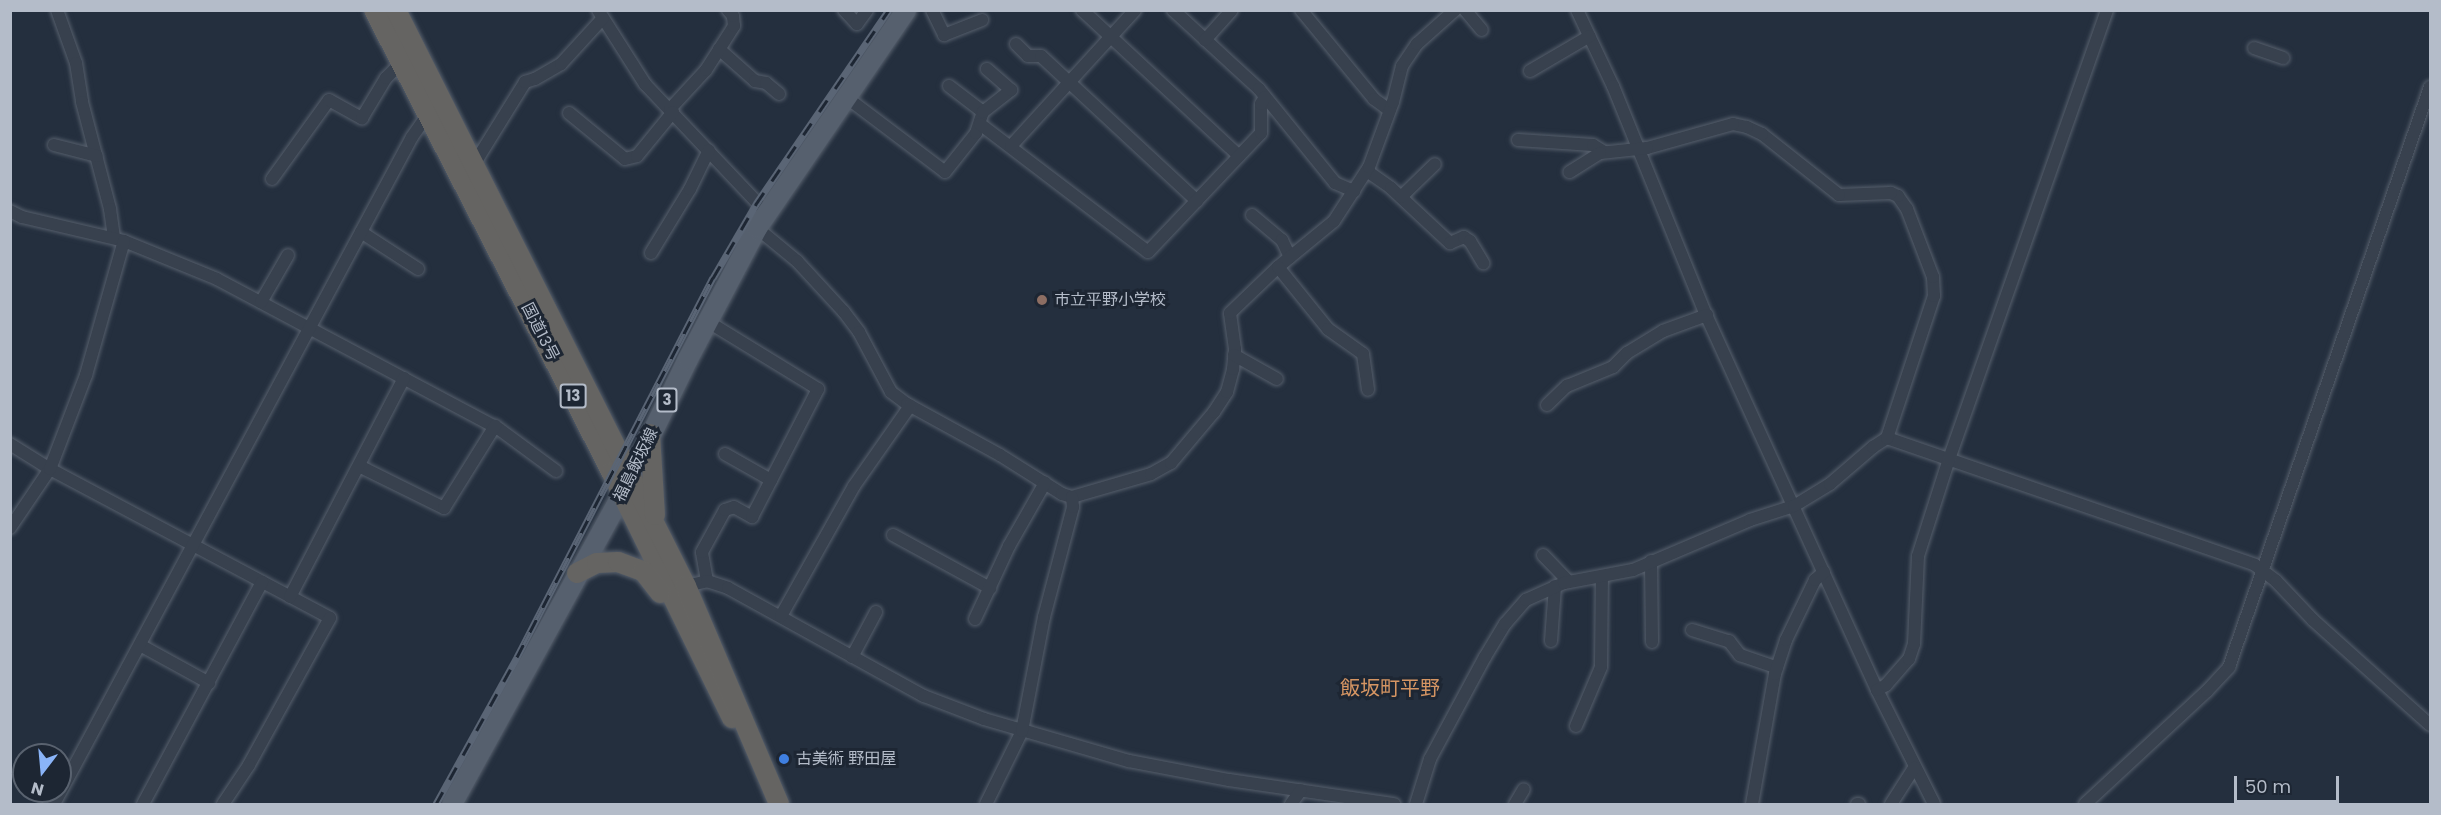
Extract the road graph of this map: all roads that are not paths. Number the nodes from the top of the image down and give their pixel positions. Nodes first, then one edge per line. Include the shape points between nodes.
1 (57, 10) edge
2 (375, 10) edge
3 (396, 10) edge
4 (728, 10) edge
5 (844, 10) edge
6 (867, 10) edge
7 (906, 10) edge
8 (932, 10) edge
9 (1082, 10) edge
10 (1135, 10) edge
11 (1173, 10) edge
12 (1232, 10) edge
13 (1301, 10) edge
14 (1455, 10) edge
15 (1465, 10) edge
16 (1578, 10) edge
17 (2107, 10) edge
18 (601, 14) edge
19 (982, 20) dead end
20 (1482, 30) dead end
21 (1590, 36) junction
22 (1111, 38) junction
23 (1205, 40) junction
24 (1016, 44) dead end
25 (2254, 48) dead end
26 (719, 50) junction
27 (2283, 58) dead end
28 (401, 63) junction
29 (987, 69) dead end
30 (1530, 71) dead end
31 (1070, 83) junction
32 (949, 86) dead end
33 (2430, 87) edge
34 (779, 94) dead end
35 (846, 97) junction
36 (1265, 97) junction
37 (1389, 110) junction
38 (672, 111) junction
39 (569, 113) dead end
40 (428, 114) junction
41 (981, 118) junction
42 (1518, 140) dead end
43 (54, 145) dead end
44 (1011, 146) junction
45 (1637, 149) junction
46 (709, 150) junction
47 (1604, 152) junction
48 (97, 156) junction
49 (1239, 156) junction
50 (1435, 164) dead end
51 (473, 166) junction
52 (1367, 171) junction
53 (1570, 172) dead end
54 (272, 179) dead end
55 (1354, 191) junction
56 (1401, 198) junction
57 (1197, 201) junction
58 (10, 211) edge
59 (1252, 215) dead end
60 (762, 221) junction
61 (361, 232) junction
62 (119, 240) junction
63 (651, 253) dead end
64 (288, 255) dead end
65 (1290, 257) junction
66 (1483, 263) dead end
67 (1278, 267) junction
68 (418, 269) dead end
69 (261, 303) junction
70 (1707, 315) junction
71 (707, 321) junction
72 (310, 329) junction
73 (1234, 355) junction
74 (404, 378) junction
75 (1277, 379) dead end
76 (1368, 390) dead end
77 (1547, 405) dead end
78 (910, 406) junction
79 (495, 426) junction
80 (650, 434) junction
81 (1887, 438) junction
82 (10, 444) edge
83 (725, 454) dead end
84 (1949, 459) junction
85 (359, 466) junction
86 (50, 468) junction
87 (556, 471) dead end
88 (632, 477) junction
89 (771, 480) junction
90 (1045, 483) junction
91 (1072, 496) junction
92 (621, 497) junction
93 (1794, 506) junction
94 (10, 528) edge
95 (657, 529) junction
96 (893, 535) dead end
97 (194, 545) junction
98 (1543, 555) dead end
99 (1651, 561) junction
100 (2264, 571) junction
101 (1824, 572) junction
102 (577, 573) junction
103 (1602, 577) junction
104 (707, 581) junction
105 (262, 582) junction
106 (1569, 582) junction
107 (686, 586) junction
108 (1555, 586) junction
109 (990, 588) junction
110 (290, 597) junction
111 (876, 612) dead end
112 (781, 616) junction
113 (975, 619) dead end
114 (1692, 630) dead end
115 (1551, 641) dead end
116 (1652, 642) dead end
117 (140, 645) junction
118 (852, 657) junction
119 (1777, 668) junction
120 (208, 682) junction
121 (1877, 690) junction
122 (719, 697) junction
123 (2430, 725) edge
124 (1576, 726) dead end
125 (1022, 731) junction
126 (1914, 768) junction
127 (769, 783) junction
128 (1524, 789) dead end
129 (1301, 790) junction
130 (54, 804) edge
131 (143, 804) edge
132 (223, 804) edge
133 (452, 804) edge
134 (779, 804) edge
135 (986, 804) edge
136 (1291, 804) edge
137 (1394, 804) edge
138 (1416, 804) edge
139 (1515, 804) edge
140 (1752, 804) edge
141 (1891, 804) edge
142 (1934, 804) edge
143 (2085, 804) edge

1 - 48 street via 76,63
2 - 28 highway, 国道13号 / 13
3 - 51 highway, 国道13号 / 13
4 - 26 street via 734,26
5 - 6 street via 857,24
7 - 35 main road, 福島飯坂線 / 3
8 - 19 street via 944,35
9 - 22 street
10 - 22 street
11 - 23 street
12 - 23 street
13 - 37 street via 1374,99
14 - 37 street via 1417,44 1405,61
15 - 20 street
16 - 21 street
17 - 84 street
18 - 38 street via 645,84
18 - 51 street via 561,64 525,82
21 - 30 street
21 - 45 street
22 - 31 street
22 - 49 street
23 - 36 street
24 - 31 street via 1028,56 1041,56
25 - 27 street
26 - 34 street via 755,81 766,83
26 - 38 street
28 - 40 highway, 国道13号 / 13
28 - 54 street via 386,78 362,118 329,100
29 - 41 street via 1011,90
31 - 44 street
31 - 57 street
32 - 41 street
33 - 100 street
35 - 41 street via 945,172 959,158
35 - 60 main road, 福島飯坂線 / 3
36 - 49 street via 1261,104 1261,133
36 - 55 street via 1335,183
37 - 52 street
38 - 39 street via 637,156 625,159
38 - 46 street
40 - 61 street
40 - 92 highway, 国道13号 / 13
41 - 44 street
42 - 47 street via 1593,145
43 - 48 street
44 - 57 street via 1148,252
45 - 47 street
45 - 70 street
45 - 81 street via 1733,124 1762,134 1839,195 1890,192 1898,196 1933,277 1934,296
46 - 60 street
46 - 63 street
47 - 53 street
48 - 62 street
49 - 57 street
50 - 56 street
51 - 88 highway, 国道13号 / 13
52 - 55 street
52 - 56 street
55 - 65 street via 1334,221
56 - 66 street via 1450,243 1464,237 1470,241
58 - 62 street
59 - 65 street via 1282,240
60 - 71 main road, 福島飯坂線 / 3
60 - 78 street via 844,312 891,392
61 - 68 street
61 - 72 street
62 - 69 street via 217,279
62 - 86 street via 86,375
64 - 69 street
65 - 67 street
67 - 73 street via 1230,313
67 - 76 street via 1328,329 1363,354
69 - 72 street
70 - 77 street via 1663,331 1626,353 1613,367 1567,386
70 - 93 street
71 - 80 main road, 福島飯坂線 / 3
71 - 89 street via 818,389
72 - 74 street
72 - 97 street
73 - 75 street
73 - 91 street via 1227,392 1171,463 1151,474
74 - 79 street
74 - 85 street
78 - 90 street
78 - 112 street via 854,486
79 - 85 street via 444,508
79 - 87 street
80 - 88 main road, 福島飯坂線 / 3
80 - 95 highway
81 - 84 street
81 - 93 street via 1830,484
82 - 86 street
83 - 89 street
84 - 100 street
84 - 121 street via 1918,556 1911,651 1902,668
85 - 110 street
86 - 94 street
86 - 97 street
88 - 92 main road, 福島飯坂線 / 3
88 - 95 highway, 国道13号 / 13
89 - 104 street via 752,517 734,507 725,510 702,552
90 - 91 street
90 - 109 street
91 - 125 street via 1073,507 1044,617
92 - 102 main road, 福島飯坂線 / 3
92 - 122 highway, 国道13号 / 13
93 - 99 street
93 - 101 street
95 - 107 highway, 国道13号 / 13
96 - 109 street
97 - 105 street
97 - 117 street
98 - 106 street
99 - 103 street
99 - 116 street
100 - 123 street
100 - 143 street via 2229,667
101 - 119 street via 1815,580
101 - 121 street
102 - 122 highway via 607,561 643,571 662,596
102 - 133 main road, 福島飯坂線 / 3
103 - 106 street
103 - 124 street via 1601,667
104 - 107 street
104 - 112 street
105 - 110 street
105 - 120 street
106 - 108 street
107 - 127 highway, 国道13号 / 13
108 - 115 street
108 - 138 street via 1526,600 1504,624 1430,759
109 - 113 street
110 - 132 street via 330,618 249,765
111 - 118 street
112 - 118 street
114 - 119 street via 1729,642 1740,655
117 - 120 street
117 - 130 street
118 - 125 street via 924,696
119 - 140 street
120 - 131 street
121 - 126 street
122 - 127 highway, 国道13号 / 13
125 - 129 street via 1129,761
125 - 135 street
126 - 141 street
126 - 142 street
127 - 134 highway, 国道13号 / 13
128 - 139 street
129 - 136 street
129 - 137 street

